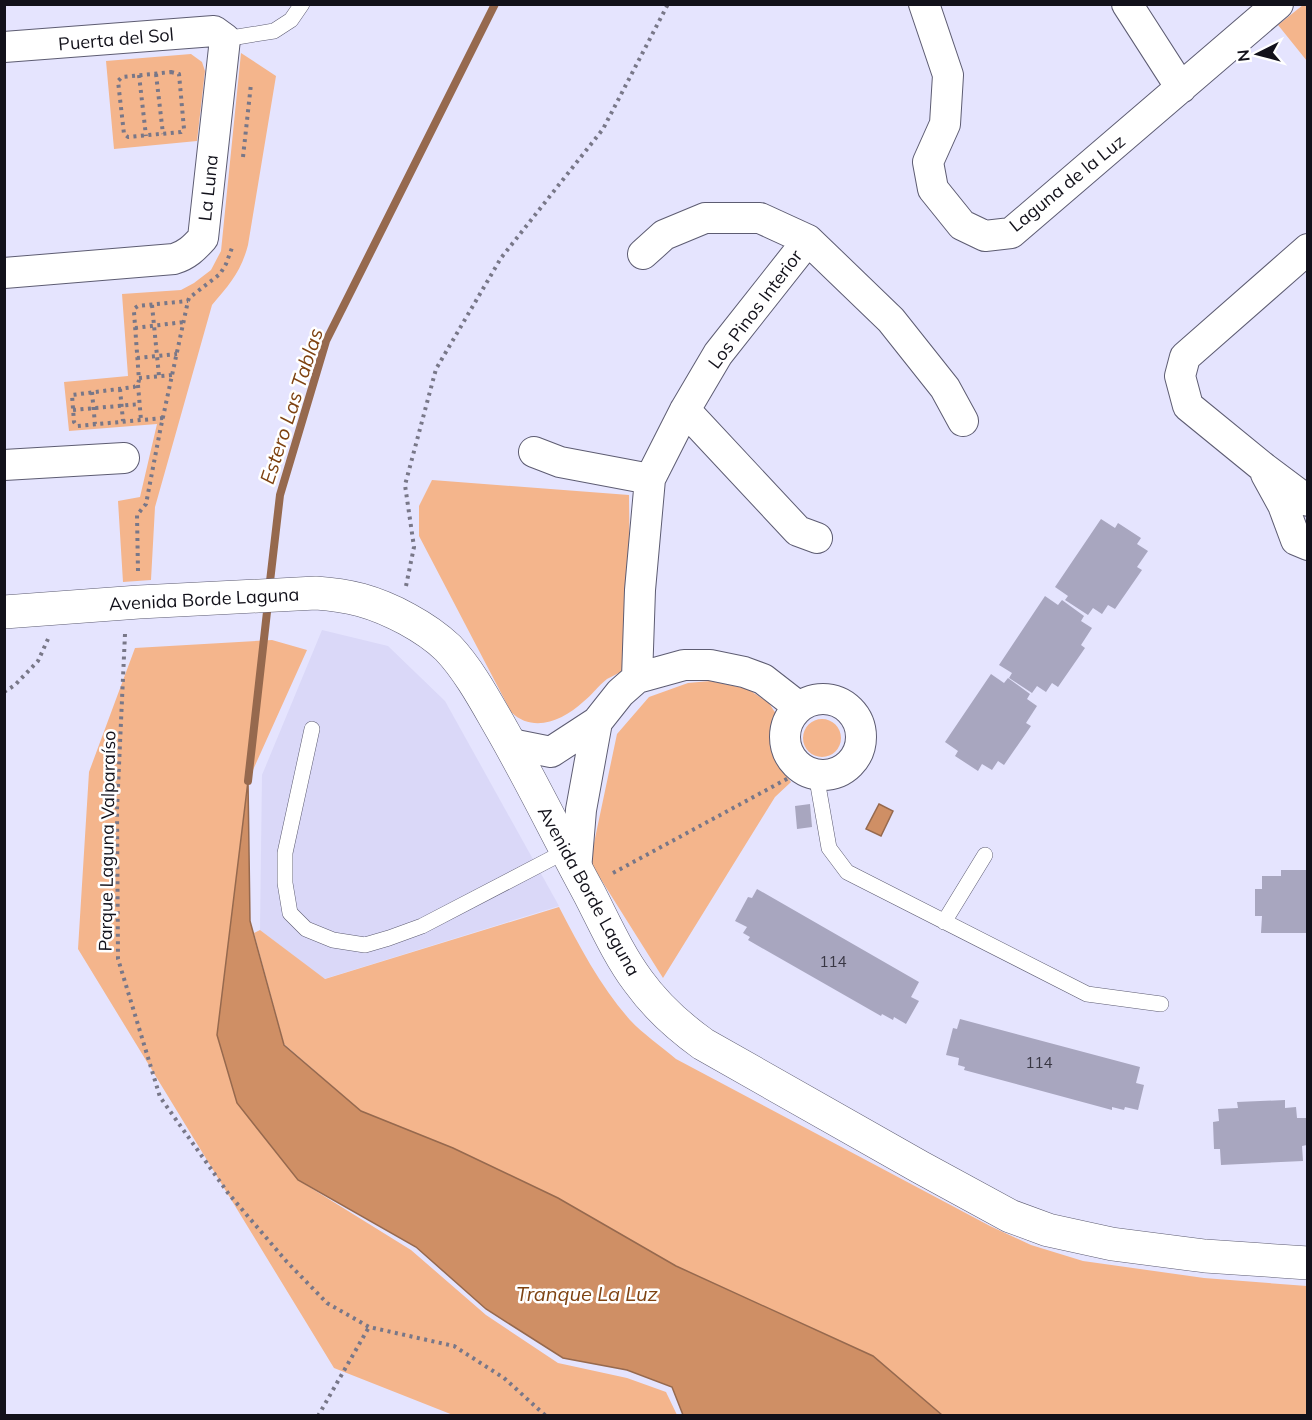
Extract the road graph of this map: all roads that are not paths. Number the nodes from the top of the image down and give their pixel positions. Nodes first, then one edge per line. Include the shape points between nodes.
1 (302, 4) edge
2 (924, 4) edge
3 (1127, 4) edge
4 (1278, 4) edge
5 (225, 39) junction
6 (4, 47) edge
7 (1181, 88) junction
8 (808, 240) junction
9 (1308, 249) edge
10 (643, 254) dead end
11 (4, 273) edge
12 (685, 410) junction
13 (963, 421) dead end
14 (534, 452) dead end
15 (124, 459) dead end
16 (4, 465) edge
17 (1264, 468) junction
18 (650, 478) junction
19 (1308, 501) edge
20 (817, 538) dead end
21 (1308, 545) edge
22 (4, 612) edge
23 (637, 678) junction
24 (800, 707) junction
25 (597, 722) junction
26 (312, 729) dead end
27 (511, 744) junction
28 (551, 752) junction
29 (810, 772) junction
30 (534, 790) junction
31 (581, 810) junction
32 (985, 855) dead end
33 (570, 859) junction
34 (944, 922) junction
35 (1161, 1004) dead end
36 (1308, 1263) edge

1 - 5 lane via 291,20 274,31
2 - 7 street, Laguna de la Luz via 948,75 945,124 928,162 933,189 962,225 986,236 1011,233
3 - 7 street
4 - 7 street, Laguna de la Luz
5 - 6 street, Puerta del Sol via 214,31
5 - 11 street, La Luna via 203,238 195,248 174,259
8 - 10 street, Los Pinos Interior via 760,218 705,218 664,235
8 - 12 street, Los Pinos Interior via 718,354
8 - 13 street, Los Pinos Interior via 891,320 945,388
9 - 17 street via 1185,357 1180,376 1188,406
12 - 18 street, Los Pinos Interior
12 - 20 street via 798,531
14 - 18 street via 560,462
15 - 16 street
17 - 19 street
17 - 21 street via 1296,540
18 - 23 street, Los Pinos Interior
22 - 27 street, Avenida Borde Laguna via 316,593 360,600 400,616 449,649
23 - 24 street via 684,665 722,666 763,679
23 - 25 street
24 - 29 street via 791,716 785,740 795,762
24 - 29 street via 811,701 835,701 855,716 860,728 861,741 850,764 828,775
25 - 28 street
25 - 31 street
26 - 33 lane via 285,853 290,913 306,929 365,945
27 - 28 street
27 - 30 street, Avenida Borde Laguna
28 - 30 street
29 - 34 lane via 829,848 847,872
30 - 33 street, Avenida Borde Laguna
31 - 33 street
31 - 33 street
32 - 34 lane
33 - 36 street, Avenida Borde Laguna via 636,979 685,1032 920,1167 1010,1216 1048,1230 1112,1244 1204,1256
34 - 35 lane via 1087,994

